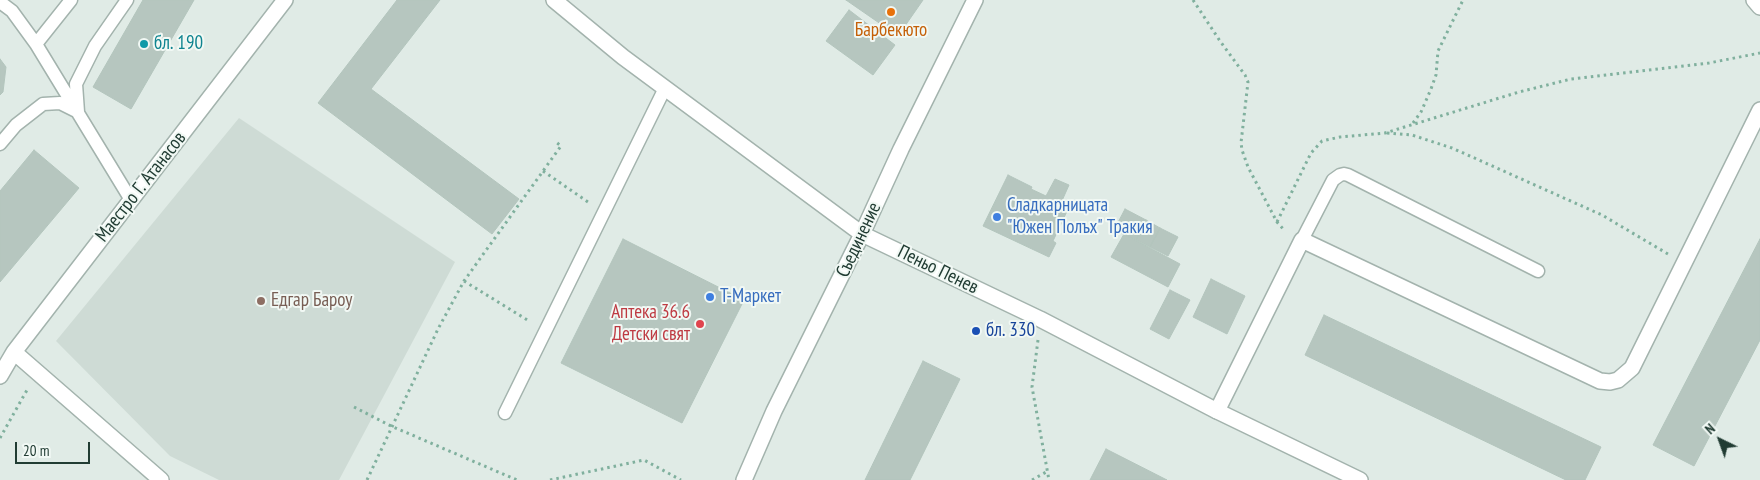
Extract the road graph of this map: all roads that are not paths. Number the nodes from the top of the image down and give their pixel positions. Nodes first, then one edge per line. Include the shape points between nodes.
1 (71, 0) edge
2 (127, 0) edge
3 (286, 0) edge
4 (554, 0) edge
5 (975, 0) edge
6 (1754, 0) edge
7 (0, 2) edge
8 (1760, 6) edge
9 (36, 44) junction
10 (665, 88) junction
11 (1760, 110) edge
12 (78, 112) junction
13 (0, 144) edge
14 (131, 200) junction
15 (862, 234) junction
16 (1302, 240) junction
17 (1538, 271) dead end
18 (14, 352) junction
19 (0, 376) edge
20 (1217, 411) junction
21 (505, 413) dead end
22 (161, 480) edge
23 (744, 480) edge
24 (1360, 480) edge

1 - 9 lane
2 - 12 lane via 95,46 76,84
3 - 14 street, Маестро Г. Атанасов
4 - 10 street, Пеньо Пенев
5 - 15 street, Съединение
6 - 8 street
7 - 9 lane via 12,11
9 - 12 lane
10 - 15 street, Пеньо Пенев
10 - 21 lane
11 - 16 street via 1632,368 1618,380 1600,381
12 - 13 lane via 60,103 43,104 16,125
12 - 14 lane
14 - 18 street, Маестро Г. Атанасов
15 - 20 street, Пеньо Пенев via 1040,319
15 - 23 street, Съединение
16 - 17 lane via 1333,180 1344,174
16 - 20 street
18 - 19 street, Маестро Г. Атанасов
18 - 22 street
20 - 24 street, Пеньо Пенев

